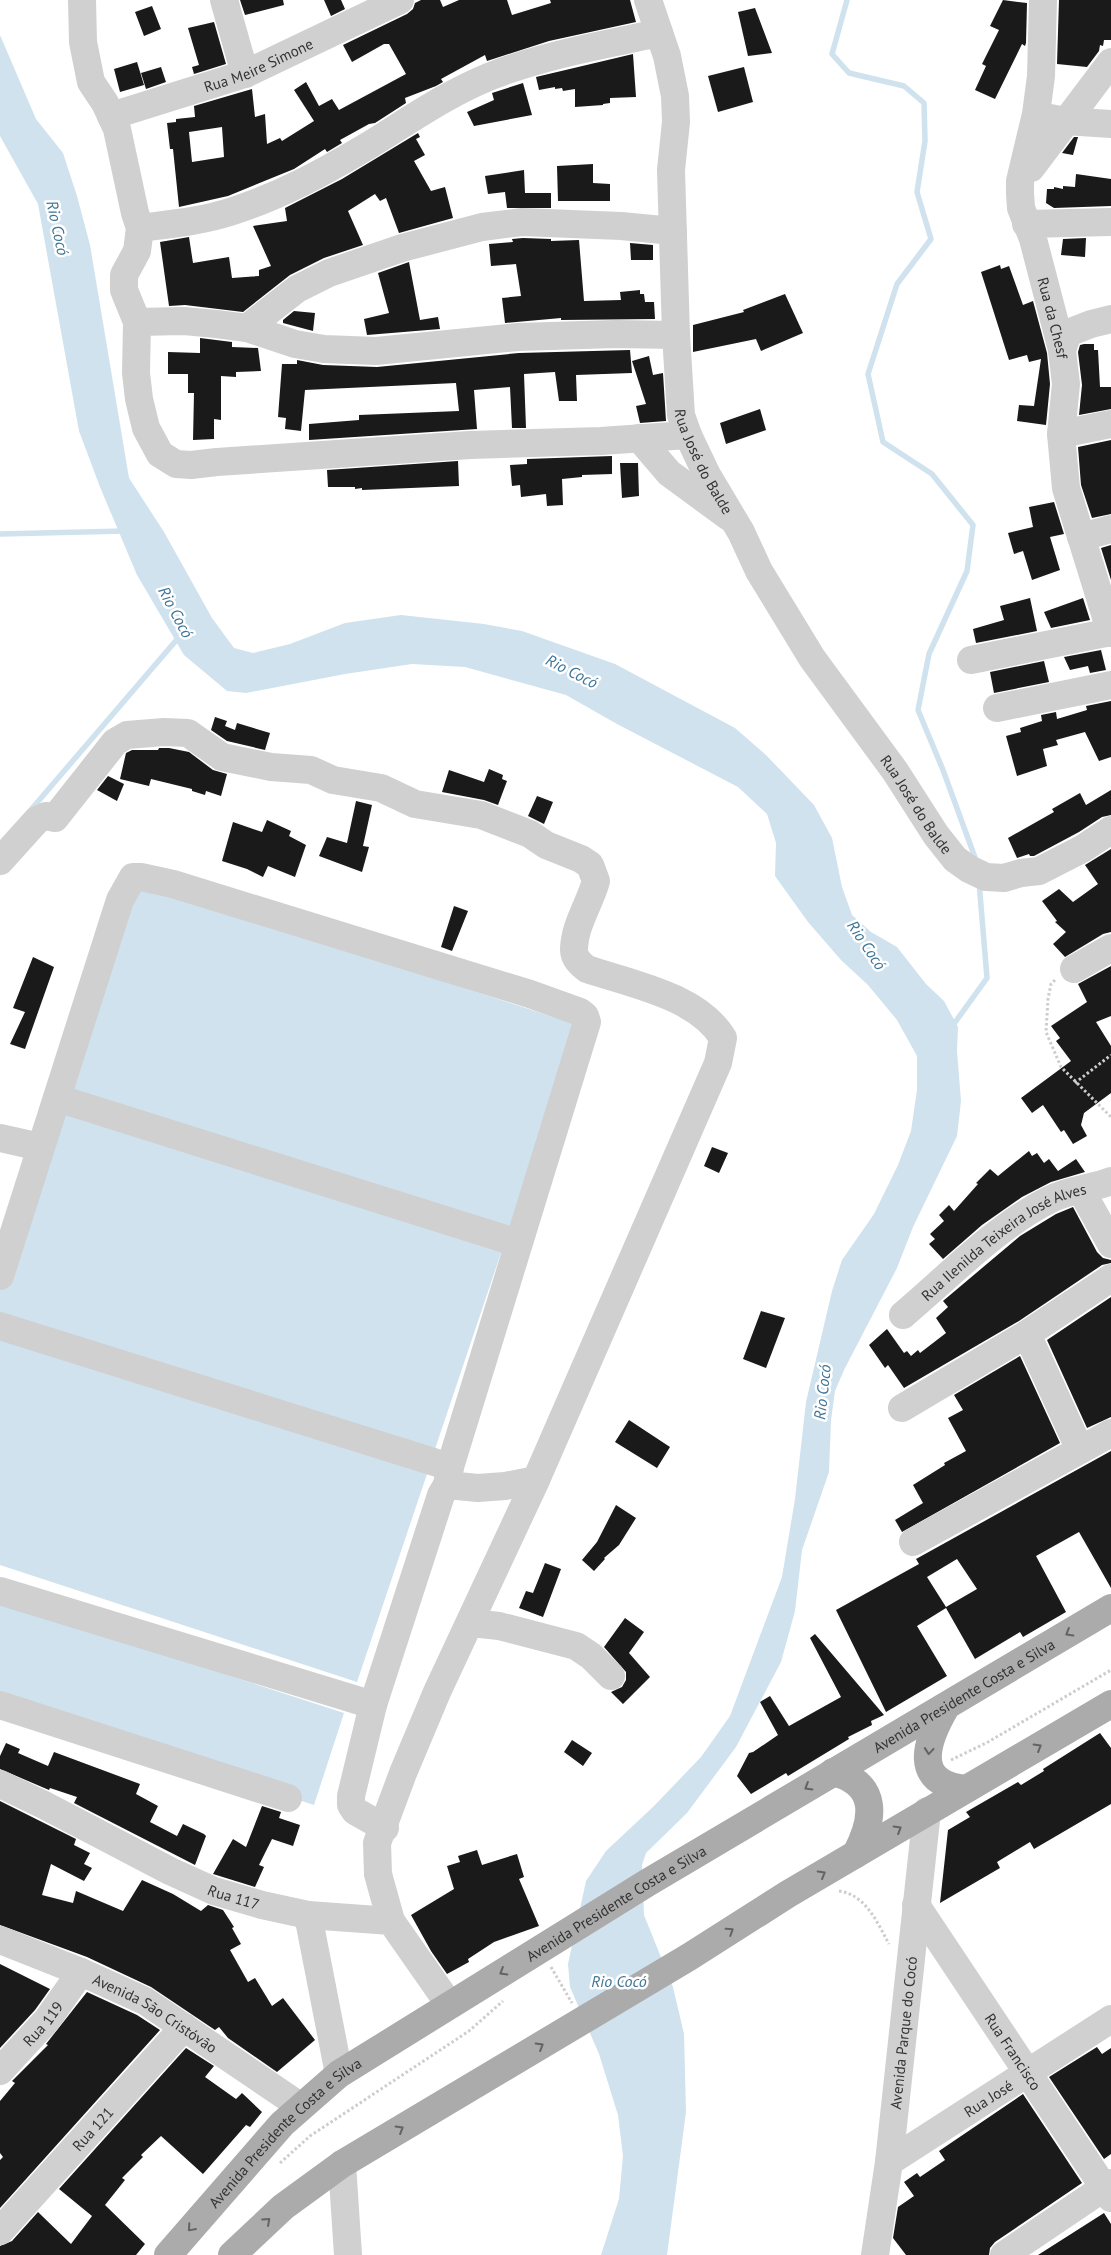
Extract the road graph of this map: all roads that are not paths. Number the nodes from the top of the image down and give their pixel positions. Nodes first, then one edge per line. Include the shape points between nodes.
1 (82, 0) edge
2 (224, 0) edge
3 (400, 0) edge
4 (648, 0) edge
5 (1043, 0) edge
6 (659, 33) junction
7 (1111, 62) edge
8 (245, 74) junction
9 (1036, 114) junction
10 (111, 116) junction
11 (1065, 121) junction
12 (1111, 124) edge
13 (1020, 181) junction
14 (1111, 222) edge
15 (1026, 224) junction
16 (140, 228) junction
17 (674, 231) junction
18 (1111, 320) edge
19 (136, 322) junction
20 (247, 328) junction
21 (676, 335) junction
22 (1062, 350) junction
23 (1111, 424) edge
24 (1061, 434) junction
25 (688, 435) junction
26 (639, 438) junction
27 (734, 520) junction
28 (1111, 529) edge
29 (1081, 537) junction
30 (1106, 602) edge
31 (1111, 633) edge
32 (971, 660) dead end
33 (1111, 685) edge
34 (997, 708) dead end
35 (1111, 830) edge
36 (0, 861) edge
37 (1111, 948) edge
38 (1074, 969) road end
39 (58, 1098) junction
40 (0, 1138) edge
41 (40, 1147) junction
42 (1111, 1181) edge
43 (1081, 1190) junction
44 (518, 1243) junction
45 (1111, 1244) edge
46 (0, 1276) edge
47 (1111, 1278) edge
48 (903, 1315) dead end
49 (0, 1326) edge
50 (1027, 1334) junction
51 (902, 1408) dead end
52 (1111, 1433) edge
53 (1080, 1450) junction
54 (448, 1476) junction
55 (536, 1480) junction
56 (913, 1542) dead end
57 (0, 1591) edge
58 (1111, 1608) edge
59 (471, 1622) junction
60 (612, 1676) dead end
61 (1111, 1704) edge
62 (0, 1705) edge
63 (373, 1705) junction
64 (946, 1707) junction
65 (833, 1772) junction
66 (0, 1784) edge
67 (966, 1789) junction
68 (288, 1798) dead end
69 (927, 1812) junction
70 (385, 1828) junction
71 (856, 1854) junction
72 (916, 1905) junction
73 (308, 1915) junction
74 (391, 1921) junction
75 (0, 1940) edge
76 (81, 1972) junction
77 (449, 2004) junction
78 (1111, 2019) edge
79 (184, 2027) junction
80 (0, 2071) edge
81 (1027, 2073) junction
82 (339, 2074) junction
83 (300, 2106) junction
84 (889, 2162) junction
85 (342, 2164) junction
86 (1109, 2189) edge
87 (0, 2231) edge
88 (168, 2255) edge
89 (232, 2255) edge
90 (348, 2255) edge
91 (875, 2255) edge
92 (1004, 2255) edge

1 - 10 street via 90,82
2 - 8 street
3 - 8 street, Rua Meire Simone
4 - 6 street, Rua José do Balde
5 - 9 street, Rua da Chesf
6 - 16 street via 557,54 491,76 437,102 365,147 270,198 232,212
6 - 17 street, Rua José do Balde via 675,96 671,170
7 - 11 street
8 - 10 street, Rua Meire Simone
9 - 11 street
9 - 13 street, Rua da Chesf
10 - 16 street via 117,129
11 - 12 street
11 - 13 street
13 - 15 street, Rua da Chesf via 1021,208
14 - 15 street
15 - 22 street, Rua da Chesf via 1033,239
16 - 19 street via 137,250 124,275 124,290
17 - 20 street via 522,222 482,226 402,248 329,274 297,289
17 - 21 street, Rua José do Balde
18 - 22 street via 1068,333
19 - 20 street via 184,321
19 - 26 street via 138,399 146,428 160,454 176,464
20 - 21 street via 295,344 376,351 518,337
21 - 25 street, Rua José do Balde via 681,415
22 - 24 street, Rua da Chesf via 1066,384
23 - 24 street
24 - 29 street, Rua da Chesf via 1066,488
25 - 26 street
25 - 27 street, Rua José do Balde
26 - 27 street via 669,473
27 - 35 street, Rua José do Balde via 759,571 812,658 955,859 986,877 1004,878 1039,870 1082,849
28 - 29 street
29 - 30 street, Rua da Chesf
30 - 31 street, Rua da Chesf
31 - 32 street
33 - 34 street
36 - 55 street via 37,820 46,816 55,818 116,742 127,735 164,732 188,733 222,757 271,767 311,770 333,780 381,788 415,804 481,815 530,834 590,865 596,881 574,951 580,963 587,969 683,1003 702,1014 723,1038 718,1063
37 - 38 street
39 - 41 street
39 - 44 street
39 - 44 street via 120,900 133,878 174,884 530,994 580,1012 587,1022
40 - 41 street
41 - 46 street
42 - 43 street, Rua Ilenilda Teixeira José Alves
43 - 45 street
43 - 48 street, Rua Ilenilda Teixeira José Alves via 1068,1191 1027,1212
44 - 54 street
47 - 50 street
49 - 54 street
50 - 51 street
50 - 53 street
52 - 53 street
53 - 56 street
54 - 55 street via 457,1484 478,1488
54 - 63 street
55 - 59 street
57 - 63 street
58 -> 64 main road, Avenida Presidente Costa e Silva
59 - 60 street via 576,1646
59 - 70 street via 403,1773
67 -> 61 main road
62 - 68 street
63 - 70 street via 351,1805 355,1811
64 - 65 main road, Avenida Presidente Costa e Silva
64 -> 67 main road via 930,1739 930,1770 944,1785
65 - 71 main road via 854,1780 869,1803 868,1826
65 -> 77 main road, Avenida Presidente Costa e Silva via 647,1883 549,1957
66 - 73 street, Rua 117 via 214,1891
67 - 69 main road
71 -> 69 main road
69 - 72 street, Avenida Parque do Cocó
70 - 74 street via 377,1843 378,1874
85 -> 71 main road
72 - 81 street, Rua Francisco
72 - 84 street, Avenida Parque do Cocó
73 - 74 street, Rua 117
73 - 82 street
74 - 77 street
75 - 76 street, Avenida São Cristóvão
76 - 79 street, Avenida São Cristóvão via 145,2001
76 - 80 street, Rua 119 via 47,2020
77 - 82 main road, Avenida Presidente Costa e Silva
78 - 81 street, Rua José
79 - 83 street, Avenida São Cristóvão
79 - 87 street, Rua 121
81 - 84 street, Rua José
81 - 86 street, Rua Francisco
82 - 83 main road, Avenida Presidente Costa e Silva
83 -> 88 main road, Avenida Presidente Costa e Silva
84 - 91 street, Avenida Parque do Cocó
89 -> 85 main road via 283,2207
85 - 90 street
86 - 92 street

